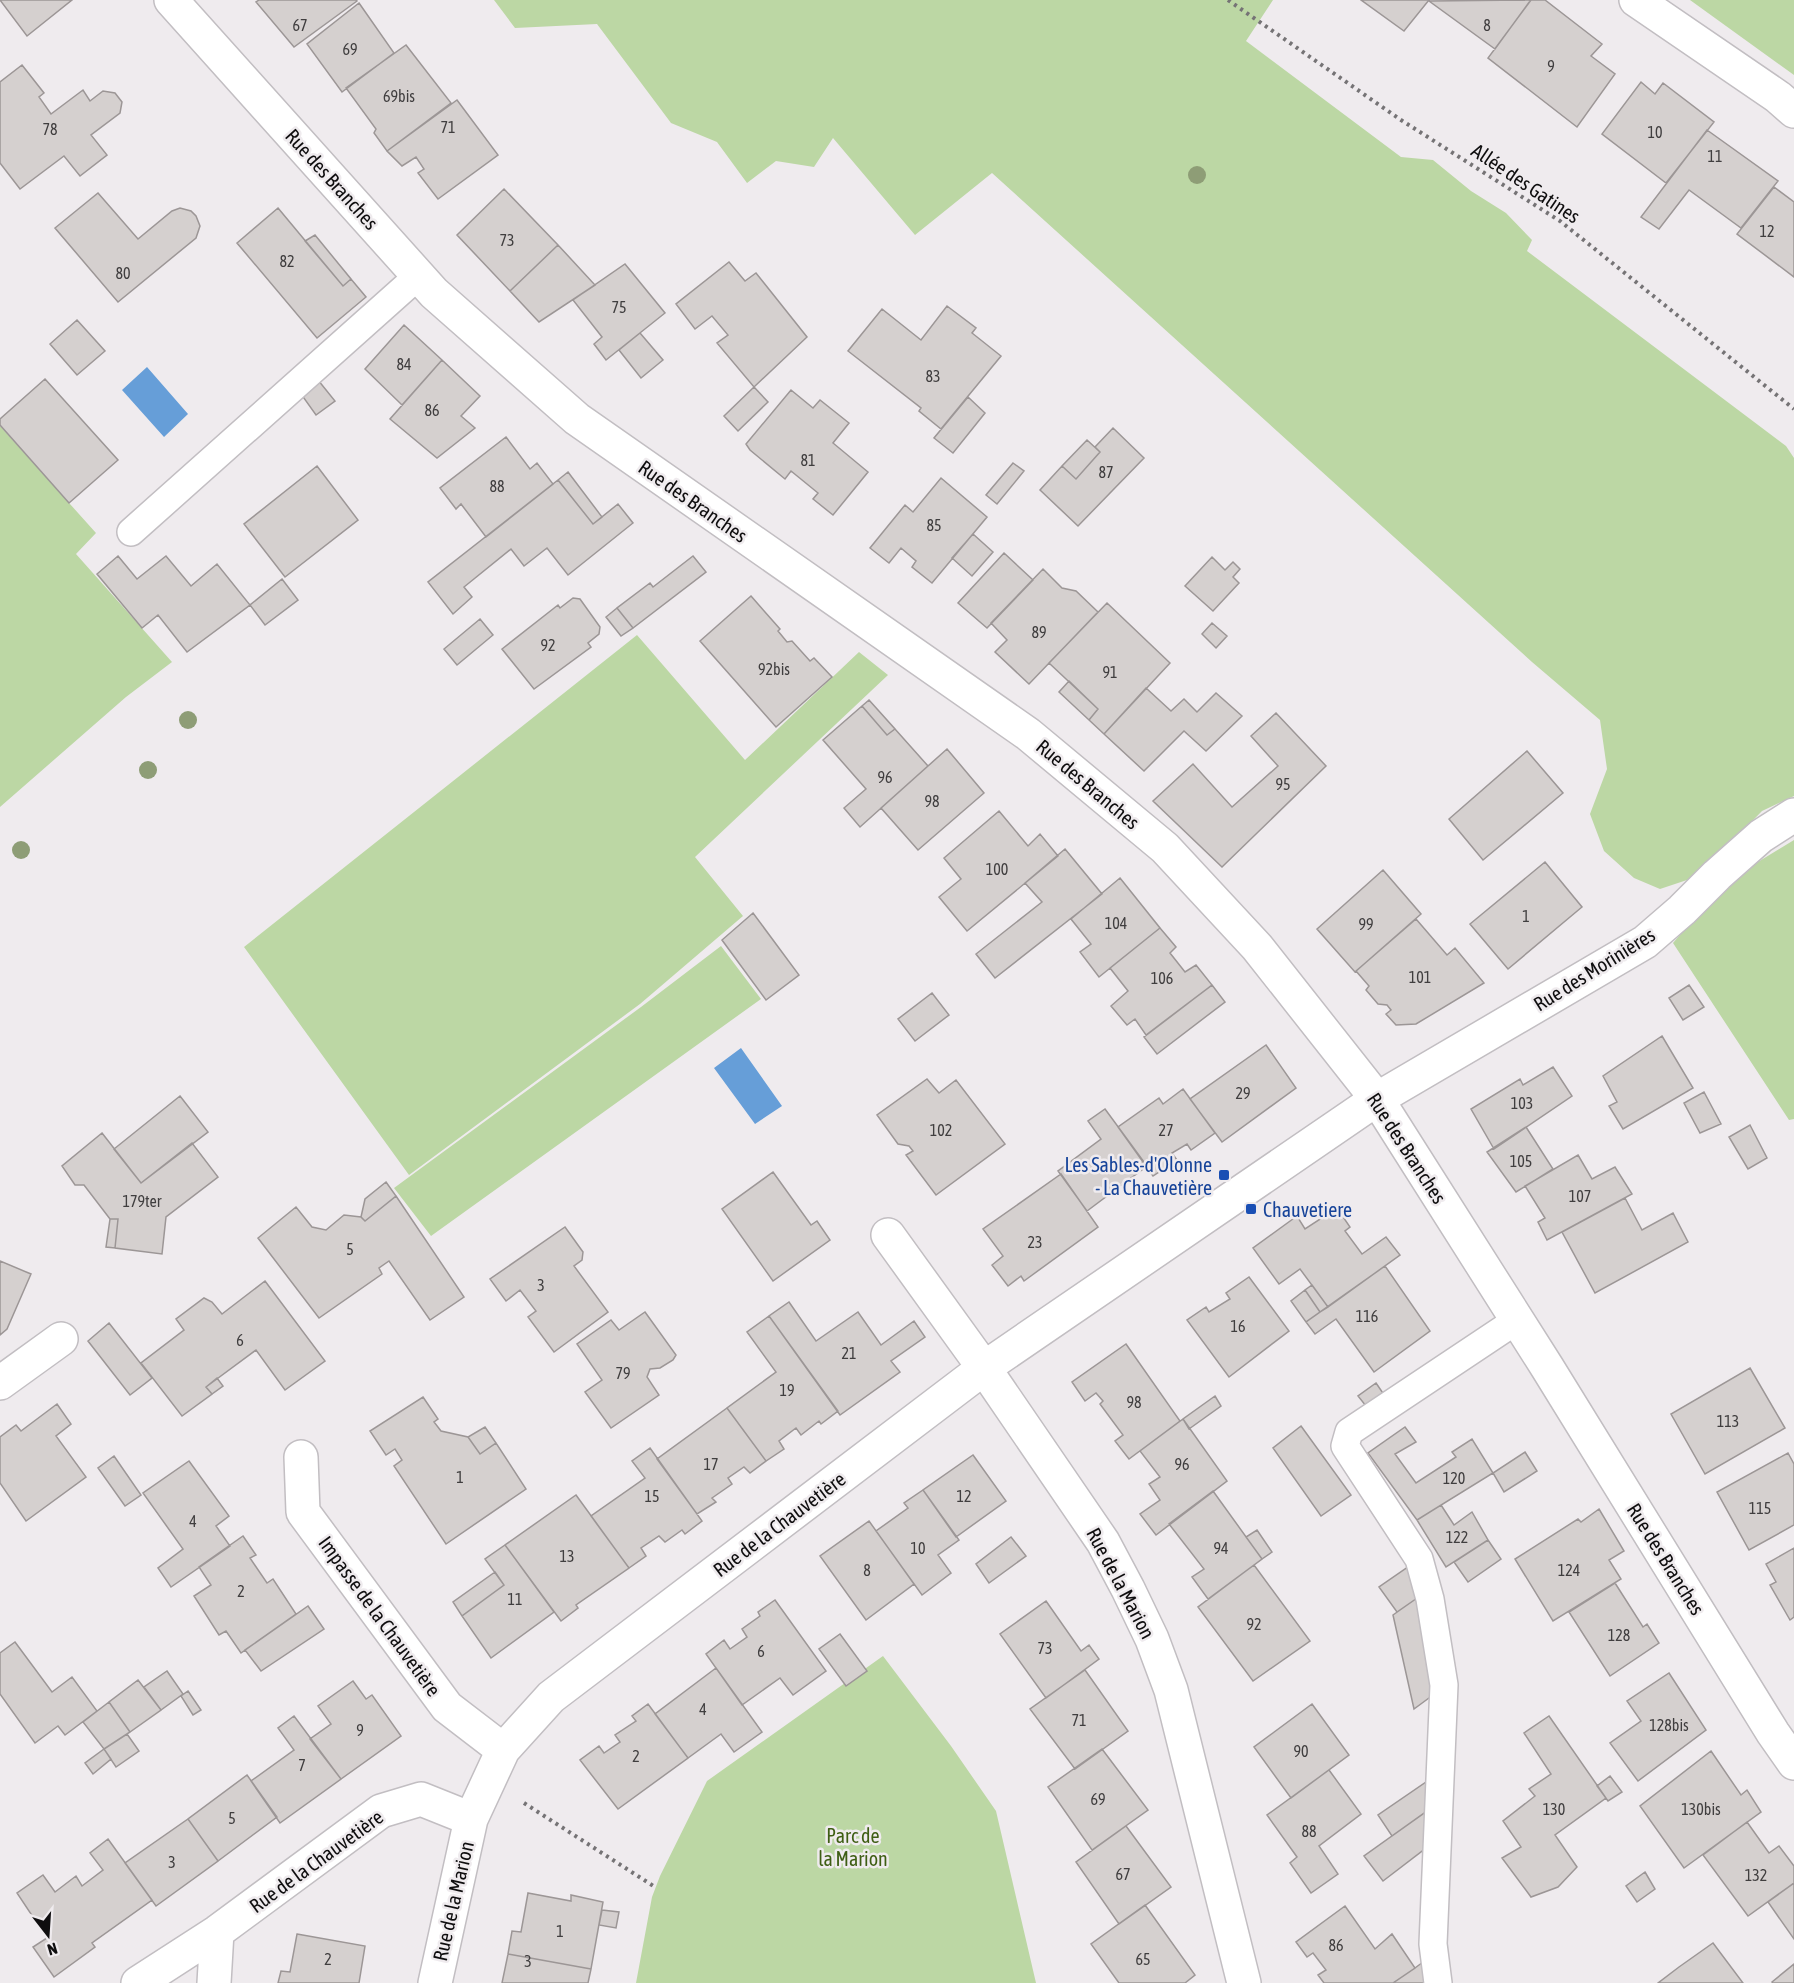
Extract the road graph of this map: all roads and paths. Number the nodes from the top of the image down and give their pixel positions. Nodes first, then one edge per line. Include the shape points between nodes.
1 (171, 0) edge
2 (1228, 0) edge
3 (1636, 0) edge
4 (1794, 111) edge
5 (418, 276) junction
6 (1794, 409) edge
7 (131, 532) dead end
8 (1794, 815) edge
9 (1377, 1099) junction
10 (888, 1235) dead end
11 (1517, 1320) junction
12 (61, 1339) dead end
13 (984, 1368) junction
14 (0, 1383) edge
15 (301, 1457) dead end
16 (503, 1750) junction
17 (1794, 1763) edge
18 (488, 1780) junction
19 (471, 1819) junction
20 (656, 1887) dead end
21 (217, 1932) junction
22 (138, 1983) edge
23 (214, 1983) edge
24 (435, 1983) edge
25 (1244, 1983) edge
26 (1438, 1983) edge

1 - 5 street, Rue des Branches
2 - 6 path, Allée des Gatines via 1401,120 1560,221
3 - 4 street
5 - 7 lane
5 - 9 street, Rue des Branches via 577,419 1028,734 1165,848 1257,947
8 - 9 street, Rue des Morinières via 1761,836 1645,942
9 - 11 street, Rue des Branches
9 - 13 street, Rue de la Chauvetière
10 - 13 street, Rue de la Marion
11 - 17 street, Rue des Branches
11 - 26 lane via 1349,1432 1345,1446 1419,1559 1430,1599 1444,1685 1433,1944
12 - 14 street
13 - 16 street, Rue de la Chauvetière via 551,1697
13 - 25 street, Rue de la Marion via 1103,1542 1152,1639 1171,1690
15 - 16 street, Impasse de la Chauvetière via 303,1512 447,1707
16 - 18 street, Rue de la Chauvetière
18 - 19 street, Rue de la Chauvetière
18 - 20 path
19 - 21 street, Rue de la Chauvetière via 421,1799 381,1811
19 - 24 street, Rue de la Marion
21 - 22 street, Rue de la Chauvetière
21 - 23 street

